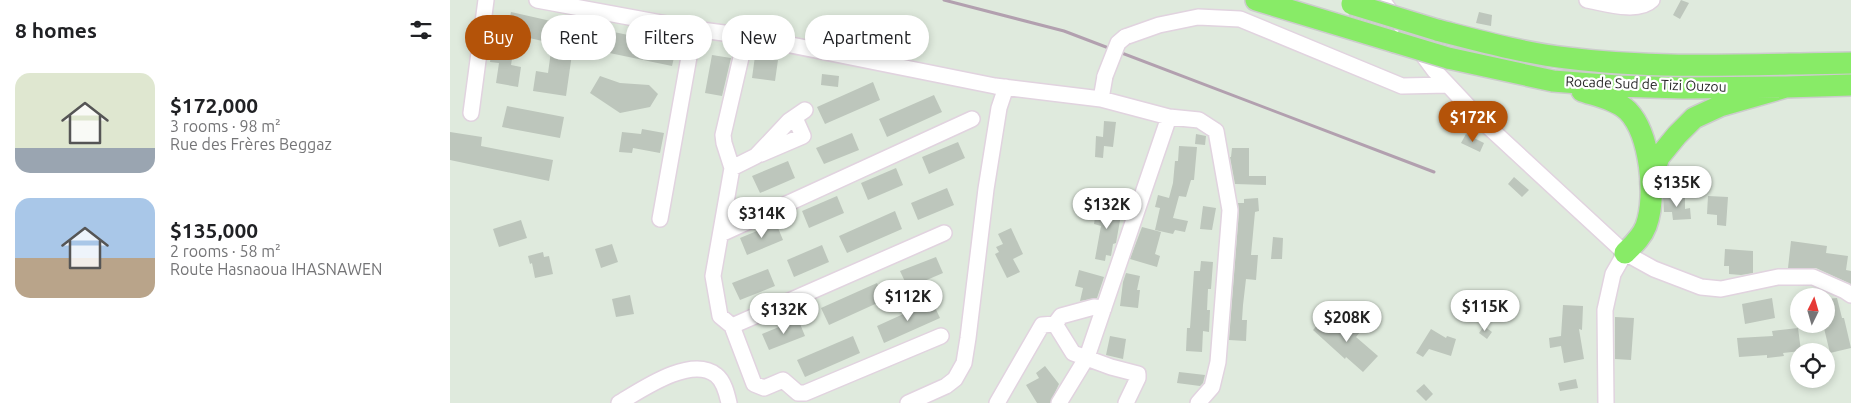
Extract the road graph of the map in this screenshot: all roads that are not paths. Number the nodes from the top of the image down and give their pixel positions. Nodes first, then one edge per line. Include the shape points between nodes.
1 (486, 0) edge
2 (537, 0) edge
3 (1256, 0) edge
4 (1382, 0) edge
5 (1587, 0) edge
6 (1652, 0) edge
7 (1346, 2) edge
8 (626, 16) edge
9 (795, 44) edge
10 (688, 60) edge
11 (740, 60) edge
12 (1851, 62) edge
13 (1553, 81) junction
14 (1448, 85) junction
15 (1851, 85) edge
16 (1006, 87) junction
17 (1786, 87) junction
18 (1101, 99) junction
19 (471, 113) dead end
20 (800, 114) dead end
21 (1169, 117) junction
22 (972, 119) dead end
23 (732, 168) junction
24 (1651, 180) junction
25 (660, 219) dead end
26 (944, 233) dead end
27 (721, 234) junction
28 (1625, 253) junction
29 (1851, 296) edge
30 (1104, 308) junction
31 (1055, 324) junction
32 (732, 326) junction
33 (941, 336) dead end
34 (1087, 357) junction
35 (619, 403) edge
36 (730, 403) edge
37 (908, 403) edge
38 (997, 403) edge
39 (1059, 403) edge
40 (1126, 403) edge
41 (1198, 403) edge
42 (1606, 403) edge

1 - 19 street
2 - 8 street
3 - 13 highway, Rocade Sud de Tizi Ouzou, bridge via 1448,58
4 - 14 street
5 - 6 street via 1629,8 1649,4
7 - 12 highway, bridge via 1437,30 1566,58 1708,65
9 - 16 street
10 - 25 street
11 - 23 street via 723,135
13 - 17 highway, Rocade Sud de Tizi Ouzou via 1664,88
13 - 24 highway via 1614,102 1628,111 1646,150
14 - 18 street, bridge via 1402,86 1240,19 1191,18 1159,25 1125,37 1118,43 1105,76
14 - 28 street via 1481,120
15 - 17 highway
16 - 18 street
16 - 37 street via 999,108 986,189 964,363 946,386
17 - 24 highway via 1720,106 1694,118 1659,157
18 - 21 street
20 - 23 street via 756,156
21 - 30 street
21 - 41 street via 1199,120 1216,131 1230,210 1218,362 1212,386
22 - 27 street
23 - 27 street
24 - 28 highway via 1646,226 1636,243
26 - 32 street
27 - 32 street via 713,276 720,316
28 - 29 street via 1654,269 1701,287 1722,289 1778,277 1814,277
28 - 42 street via 1613,274 1605,310
30 - 31 street via 1094,307 1061,316
30 - 34 street
31 - 34 street via 1073,353
31 - 38 street via 1042,325
32 - 33 street via 754,384 764,388 783,380 798,393 805,393
34 - 39 street
34 - 40 street via 1138,374
35 - 36 street via 671,375 703,369 716,375 724,385

